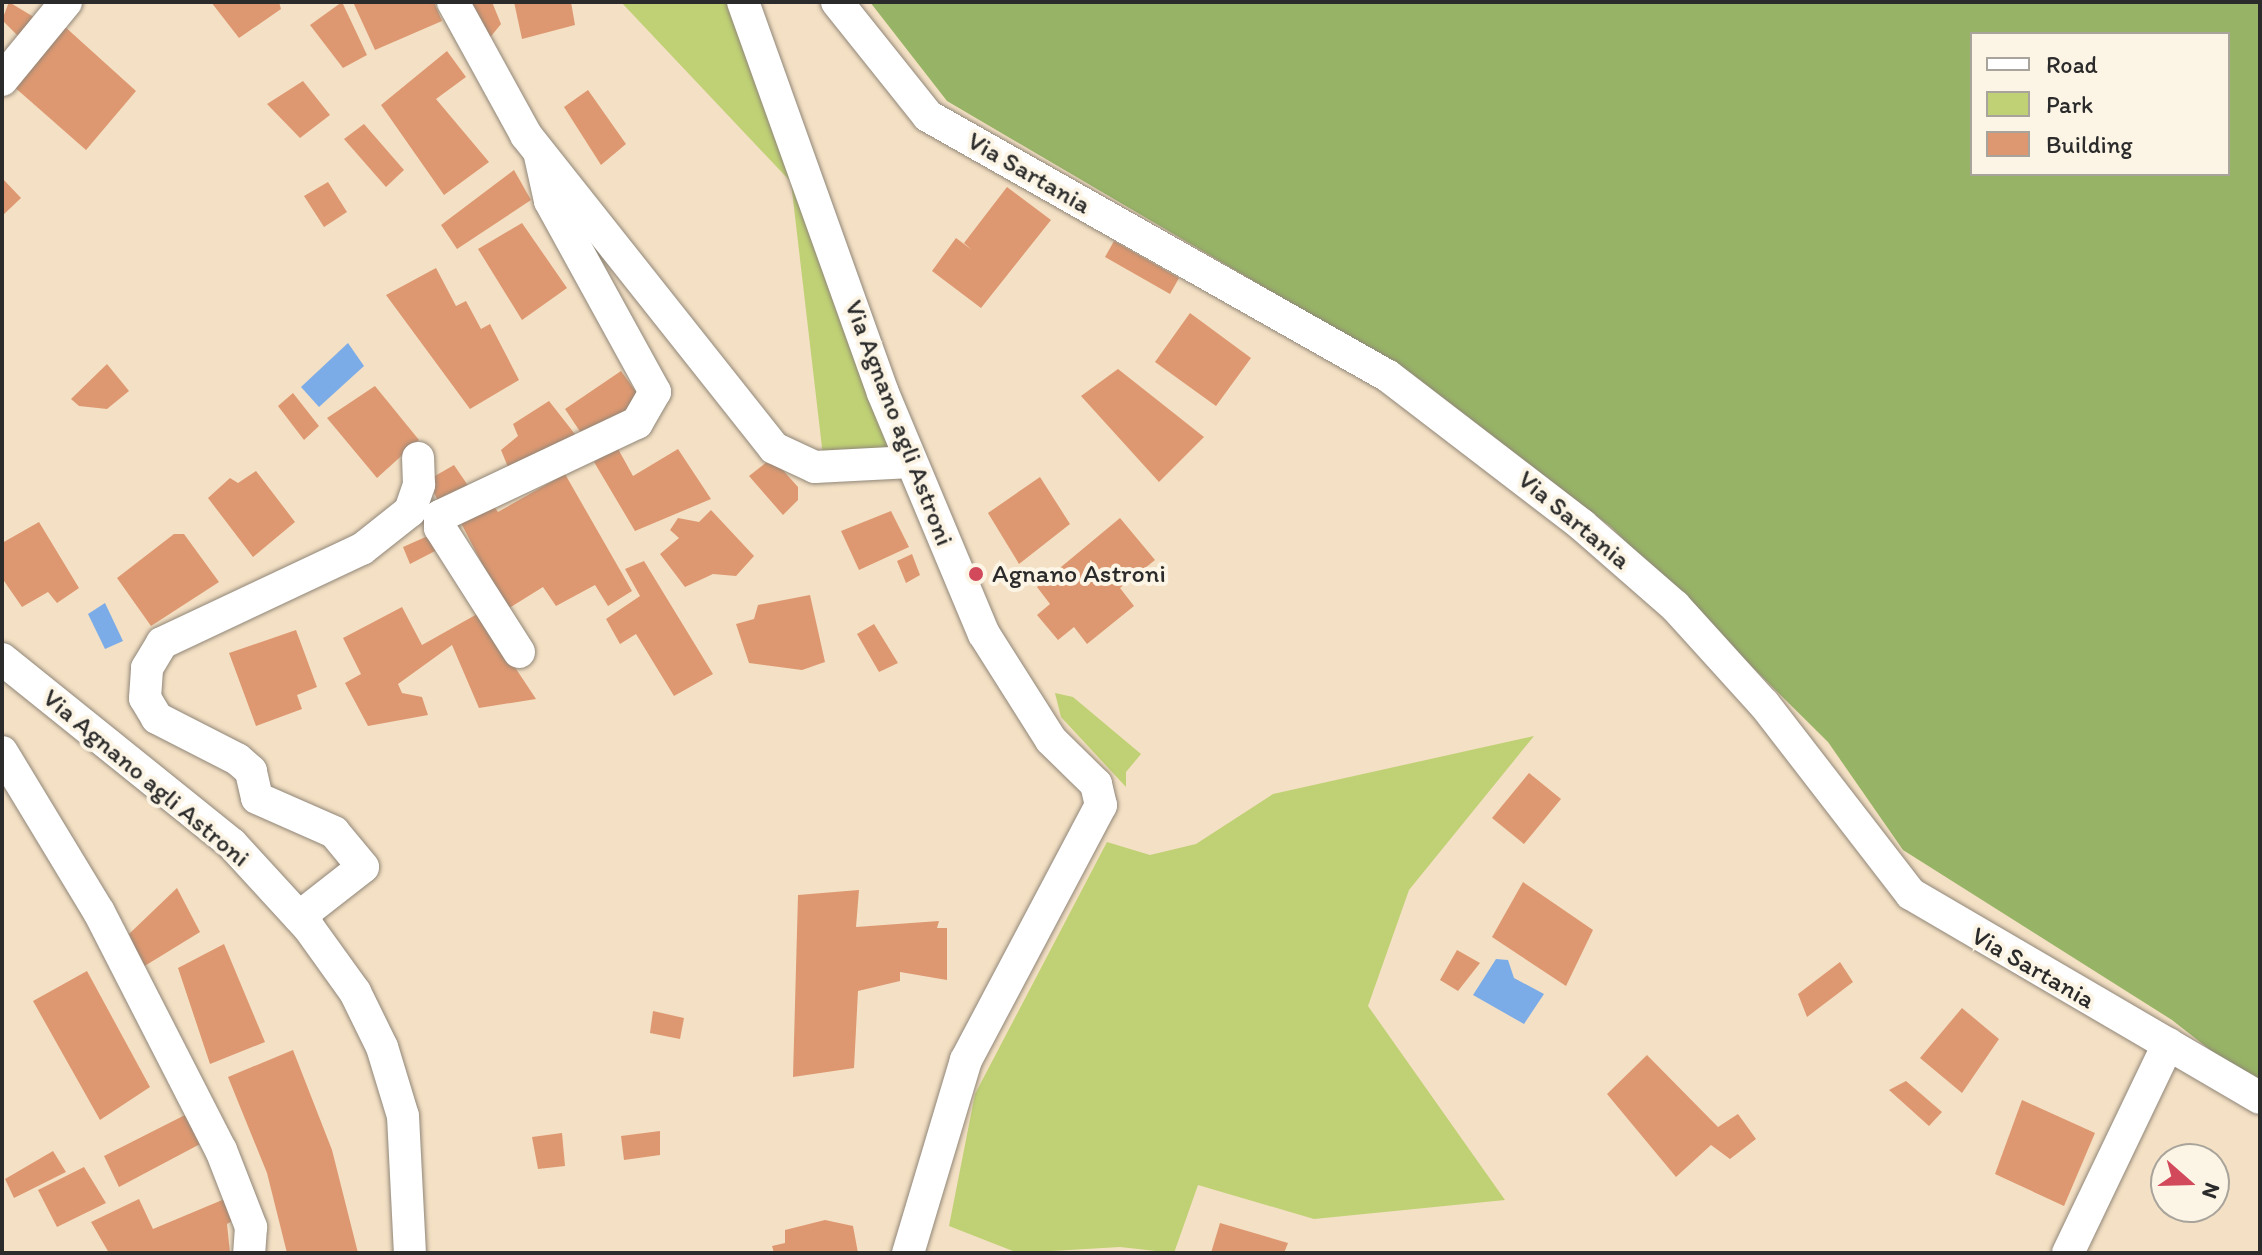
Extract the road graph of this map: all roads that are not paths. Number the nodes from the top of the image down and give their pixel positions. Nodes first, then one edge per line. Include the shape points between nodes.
1 (66, 2) edge
2 (453, 2) edge
3 (743, 2) edge
4 (837, 2) edge
5 (2, 80) edge
6 (539, 151) junction
7 (418, 458) dead end
8 (911, 462) junction
9 (519, 652) dead end
10 (2, 659) edge
11 (2, 752) edge
12 (299, 917) junction
13 (2168, 1044) junction
14 (2260, 1098) edge
15 (249, 1253) edge
16 (410, 1253) edge
17 (908, 1253) edge
18 (2068, 1253) edge

1 - 5 street
2 - 6 street via 470,42
3 - 8 street, Via Agnano agli Astroni
4 - 13 street, Via Sartania via 928,116 1388,376 1478,441 1675,606 1764,704 1911,894
6 - 8 street via 774,448 815,467
6 - 9 street via 550,201 655,392 637,423 440,516 440,528
7 - 12 street via 419,485 410,511 362,549 162,643 147,668 145,698 157,718 237,759 251,771 257,798 334,832 363,867
8 - 17 street, Via Agnano agli Astroni via 984,634 1051,740 1096,784 1101,805 966,1060
10 - 12 street, Via Agnano agli Astroni via 232,844
11 - 15 street via 99,912 221,1150 251,1227
12 - 16 street, Via Agnano agli Astroni via 355,992 382,1047 403,1116
13 - 14 street, Via Sartania
13 - 18 street

